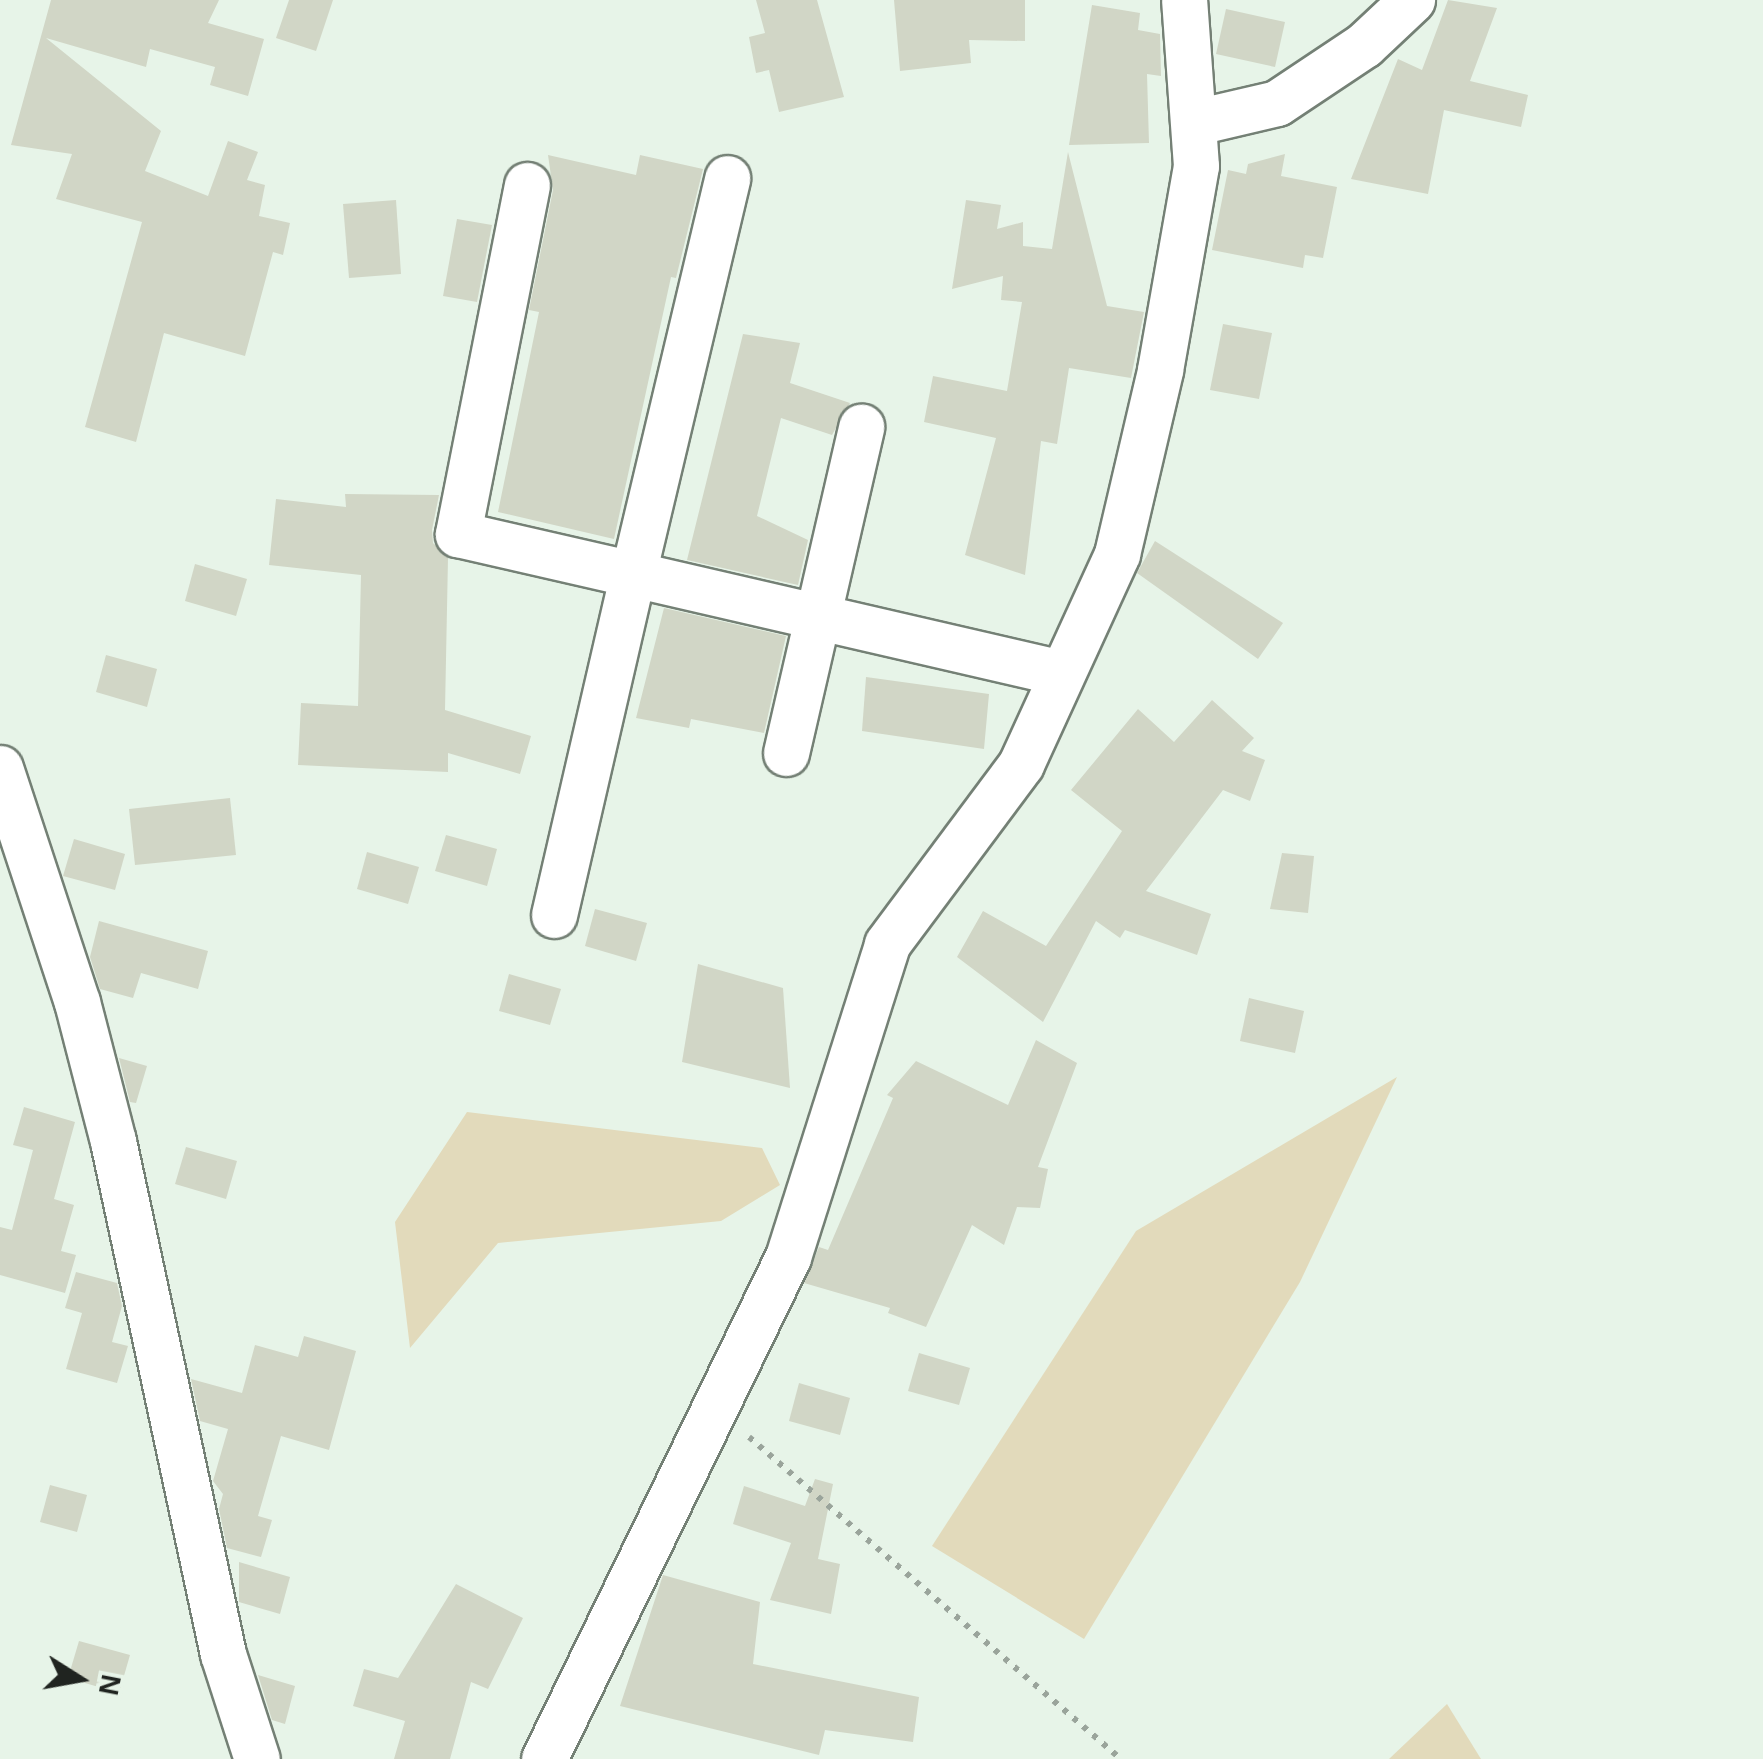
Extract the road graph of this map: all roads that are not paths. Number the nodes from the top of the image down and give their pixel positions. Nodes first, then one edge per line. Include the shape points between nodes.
1 (1184, 0) edge
2 (1412, 0) edge
3 (1196, 122) junction
4 (728, 178) dead end
5 (527, 185) dead end
6 (861, 427) dead end
7 (633, 574) junction
8 (814, 616) junction
9 (1059, 672) junction
10 (786, 753) dead end
11 (0, 768) edge
12 (554, 915) dead end
13 (258, 1759) edge
14 (544, 1759) edge

1 - 3 street
2 - 3 street via 1364,45 1277,104
3 - 9 street via 1196,166 1160,370 1116,554
4 - 7 street
5 - 7 street via 458,534
6 - 8 street
7 - 8 street
7 - 12 street
8 - 9 street
8 - 10 street
9 - 14 street via 1021,764 887,944 788,1257
11 - 13 street via 77,1002 223,1654

